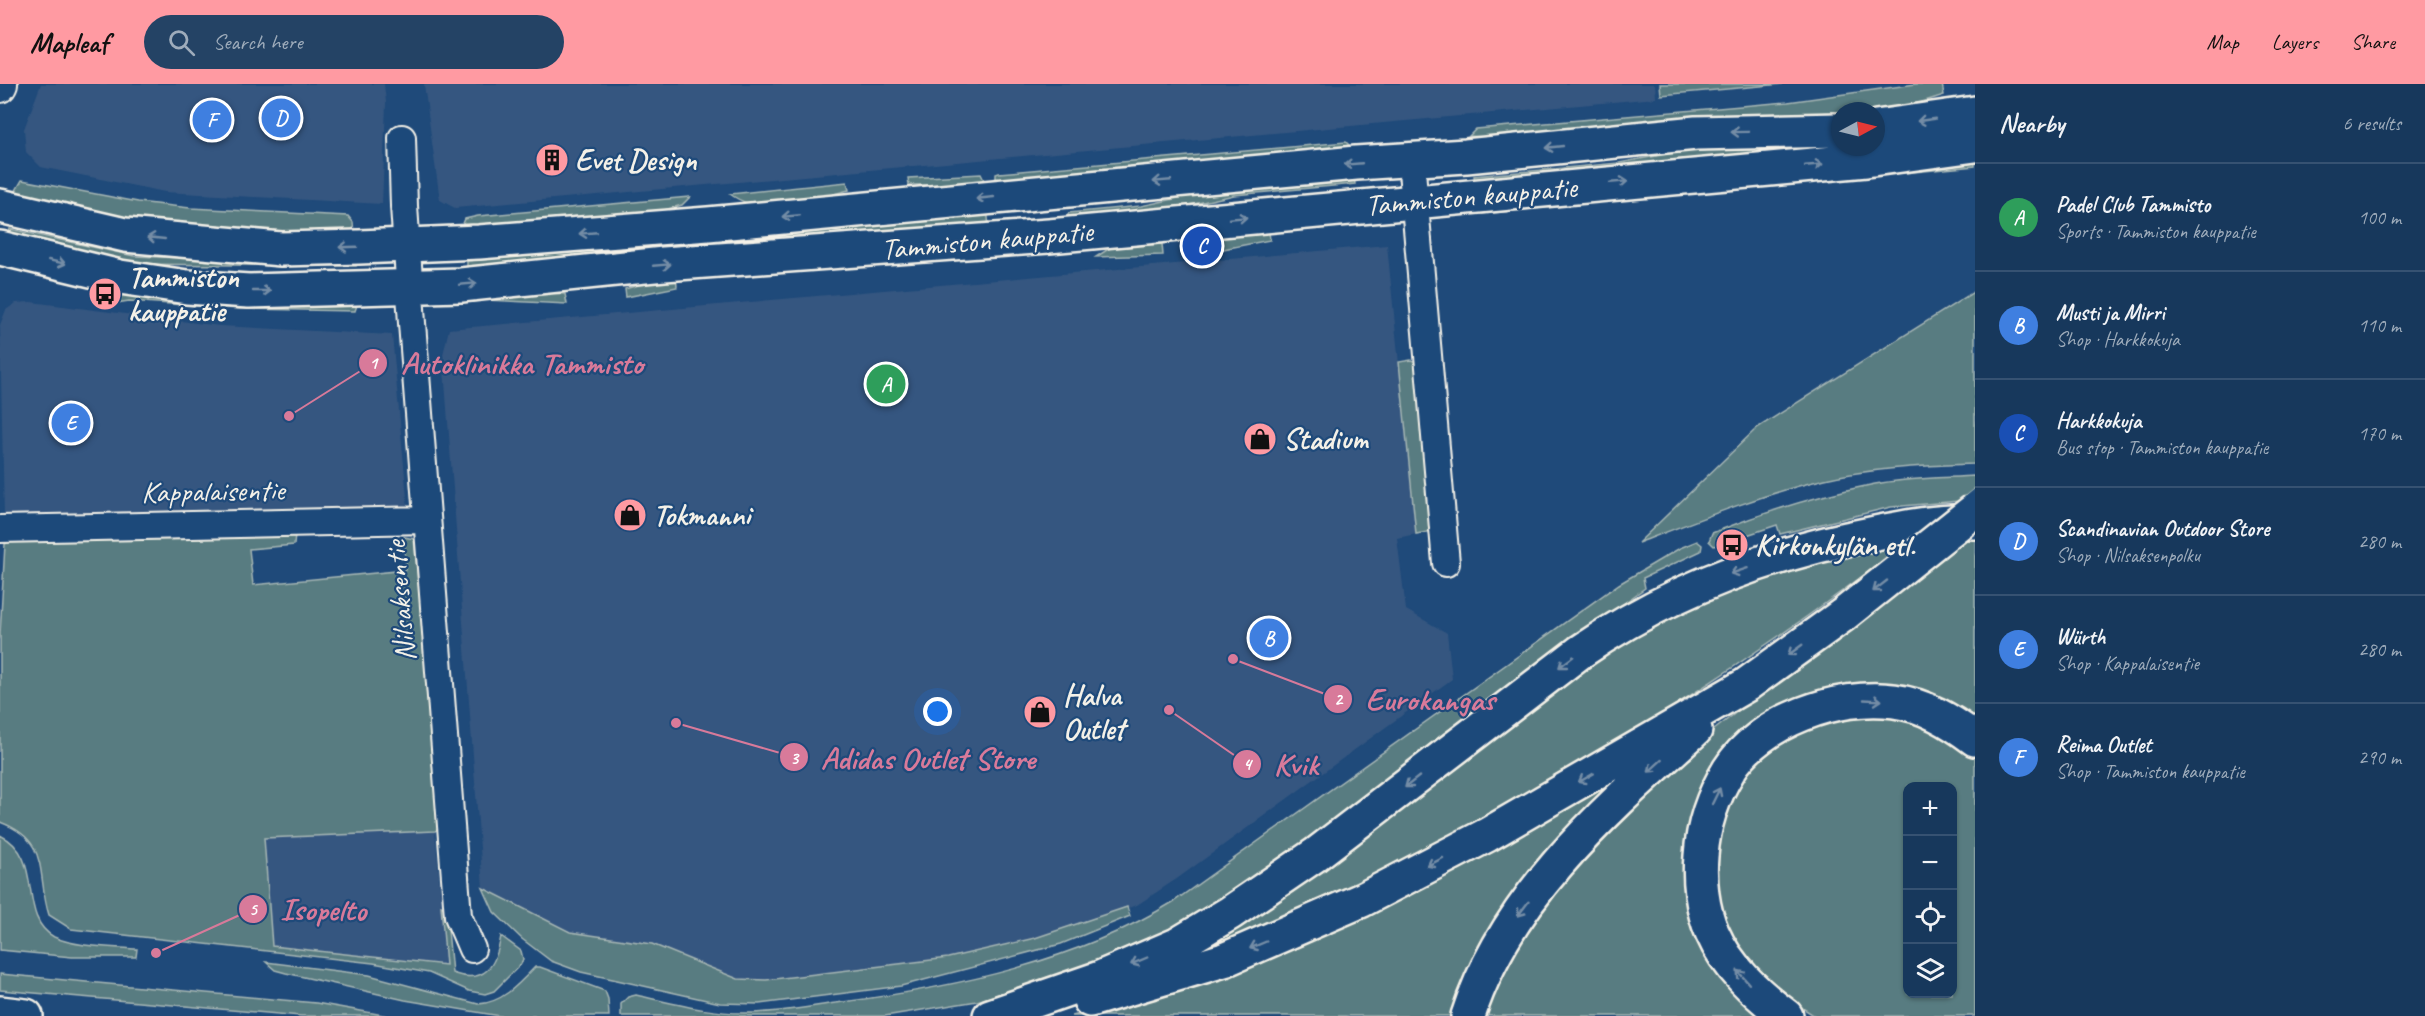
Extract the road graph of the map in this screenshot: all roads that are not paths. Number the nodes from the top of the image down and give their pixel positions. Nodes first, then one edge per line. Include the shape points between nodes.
1 (1975, 113) edge
2 (1885, 126) edge
3 (1831, 130) edge
4 (402, 138) dead end
5 (1975, 145) edge
6 (1412, 159) junction
7 (1415, 201) junction
8 (0, 206) edge
9 (407, 245) junction
10 (0, 248) edge
11 (410, 287) junction
12 (1975, 510) edge
13 (426, 520) junction
14 (1975, 522) edge
15 (0, 529) edge
16 (1446, 563) dead end
17 (1746, 685) junction
18 (1975, 739) edge
19 (471, 949) dead end
20 (1472, 1001) edge
21 (0, 1013) edge
22 (26, 1016) edge
23 (990, 1016) edge
24 (1003, 1016) edge
25 (1786, 1016) edge

1 -> 2 main road
3 -> 6 main road, Tammiston kauppatie via 1696,133
4 - 9 street, Nilsaksentie
7 -> 5 main road, Tammiston kauppatie via 1866,160
6 - 7 street
6 -> 9 main road, Tammiston kauppatie via 708,224
11 -> 7 main road, Tammiston kauppatie via 1049,236
7 - 16 street
9 -> 8 main road, Tammiston kauppatie via 281,249 203,243 125,235
9 - 11 street, Nilsaksentie
10 -> 11 main road, Tammiston kauppatie via 187,287 249,291
11 - 13 street, Nilsaksentie
12 -> 17 main road, bridge via 1843,615
13 - 15 street, Kappalaisentie
13 - 19 street, Nilsaksentie via 458,916
14 -> 23 main road via 1950,520 1823,543 1726,575 1656,606 1580,652 1315,855 1230,913 1177,945 1100,978
17 -> 20 main road via 1625,793 1569,849 1517,917
17 -> 24 main road via 1486,836 1362,900 1224,960 1106,998
25 -> 18 main road via 1758,994 1733,966 1712,932 1702,899 1702,835 1712,803 1730,768 1755,742 1785,722 1824,706 1861,699 1895,701 1927,710
21 - 22 main road

